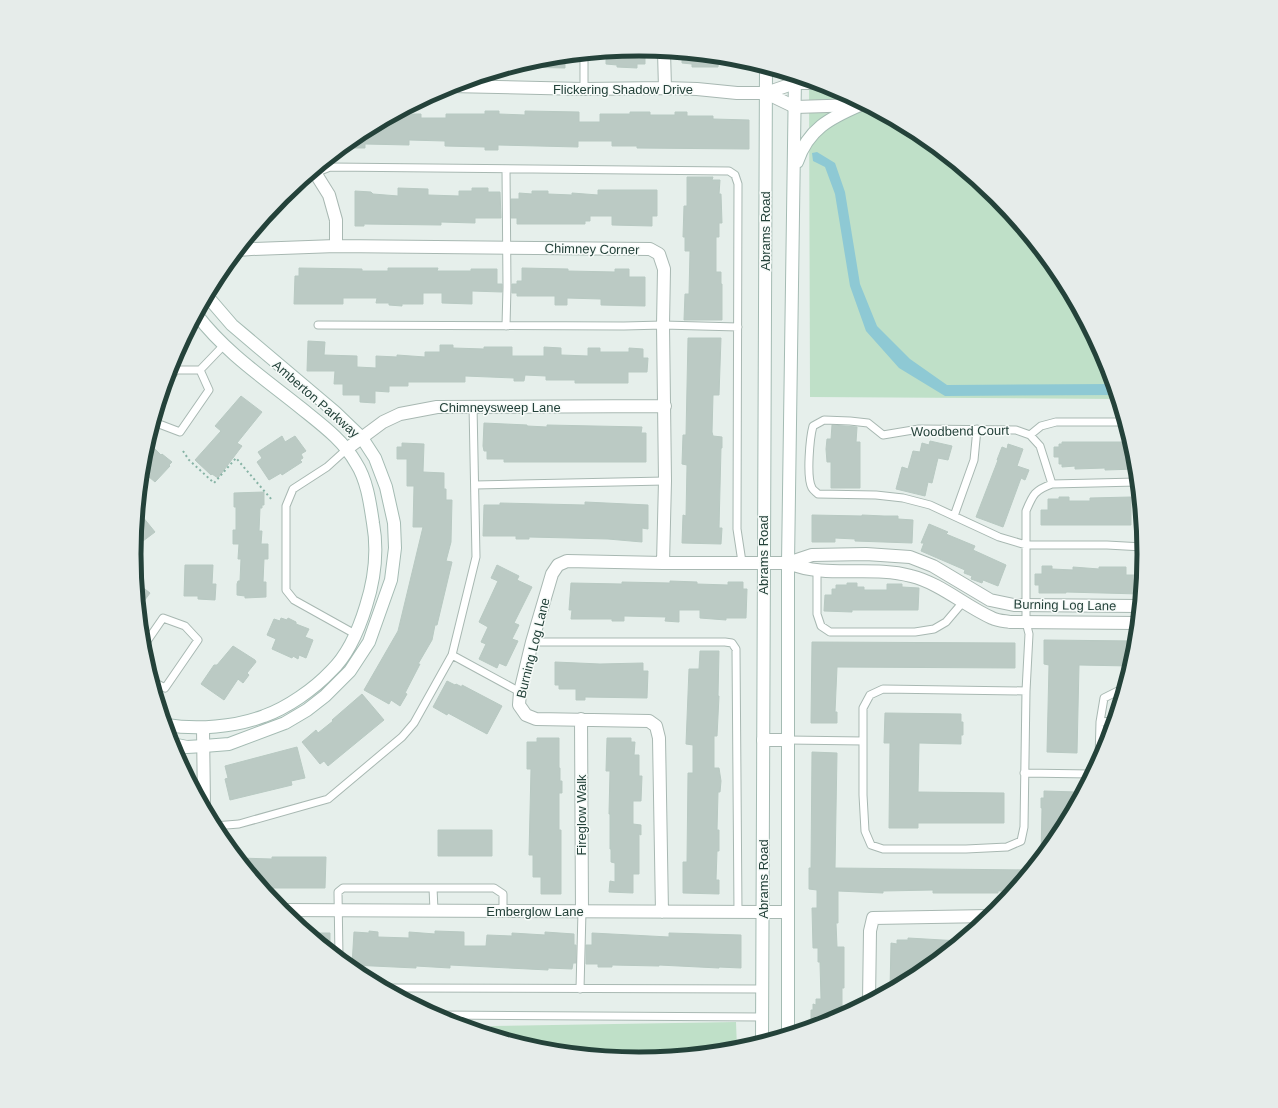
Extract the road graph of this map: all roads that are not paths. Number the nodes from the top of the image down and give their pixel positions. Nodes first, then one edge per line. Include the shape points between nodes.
1 (664, 57) edge
2 (584, 59) edge
3 (766, 73) edge
4 (795, 80) edge
5 (794, 81) edge
6 (468, 86) edge
7 (665, 88) junction
8 (584, 89) junction
9 (766, 93) junction
10 (855, 105) edge
11 (795, 107) junction
12 (858, 107) edge
13 (324, 169) edge
14 (506, 169) junction
15 (316, 176) edge
16 (792, 193) junction
17 (251, 243) edge
18 (336, 246) junction
19 (506, 248) junction
20 (211, 300) edge
21 (200, 319) edge
22 (318, 325) dead end
23 (663, 325) junction
24 (506, 326) junction
25 (738, 327) junction
26 (224, 346) junction
27 (176, 370) edge
28 (200, 370) junction
29 (473, 406) junction
30 (665, 406) junction
31 (1119, 422) edge
32 (158, 423) edge
33 (977, 429) junction
34 (1030, 435) junction
35 (362, 438) junction
36 (348, 448) junction
37 (665, 481) junction
38 (1132, 482) edge
39 (1052, 484) junction
40 (475, 485) junction
41 (954, 516) junction
42 (1026, 545) junction
43 (1137, 547) edge
44 (742, 562) junction
45 (763, 562) junction
46 (663, 563) junction
47 (788, 563) junction
48 (817, 571) junction
49 (963, 602) junction
50 (1026, 605) junction
51 (1134, 606) edge
52 (1026, 622) junction
53 (1132, 623) edge
54 (355, 634) junction
55 (149, 639) edge
56 (532, 642) junction
57 (452, 655) junction
58 (158, 684) edge
59 (1026, 690) junction
60 (1118, 690) edge
61 (520, 692) junction
62 (581, 720) junction
63 (1108, 721) edge
64 (1100, 722) junction
65 (172, 726) edge
66 (203, 728) junction
67 (763, 740) junction
68 (788, 740) junction
69 (862, 741) junction
70 (1099, 744) edge
71 (179, 745) edge
72 (204, 746) junction
73 (1024, 773) junction
74 (1086, 774) edge
75 (204, 796) edge
76 (222, 825) edge
77 (434, 888) junction
78 (291, 910) edge
79 (338, 910) junction
80 (434, 910) junction
81 (503, 910) junction
82 (582, 911) junction
83 (662, 912) junction
84 (738, 912) junction
85 (763, 912) junction
86 (788, 912) junction
87 (980, 916) edge
88 (339, 951) edge
89 (396, 988) edge
90 (580, 989) junction
91 (762, 990) junction
92 (869, 995) edge
93 (451, 1015) edge
94 (762, 1017) junction
95 (788, 1029) edge
96 (762, 1036) edge

1 - 7 street
2 - 8 lane
3 - 9 street, Abrams Road
4 - 11 street, Abrams Road
5 - 9 street, Flickering Shadow Drive
6 - 8 street, Flickering Shadow Drive
7 - 8 street, Flickering Shadow Drive
7 - 9 street, Flickering Shadow Drive
9 - 11 street
9 - 45 street, Abrams Road
10 - 11 street
11 - 16 street, Abrams Road
12 - 16 street via 836,115 812,134 797,162
13 - 14 lane
14 - 19 lane
14 - 25 lane via 729,171 735,175 738,184
15 - 18 street via 329,195 336,220
16 - 47 street, Abrams Road
17 - 18 street, Chimney Corner
18 - 19 street, Chimney Corner
19 - 23 street, Chimney Corner via 650,249 660,254 664,269
19 - 24 lane
20 - 35 street, Amberton Parkway via 232,325
21 - 26 street, Amberton Parkway
22 - 24 lane
23 - 24 lane
23 - 25 lane
23 - 30 street, Chimney Corner
25 - 44 lane via 737,529
26 - 28 lane
26 - 36 street, Amberton Parkway
27 - 28 lane
28 - 32 lane via 210,390 180,432
29 - 30 street, Chimneysweep Lane
29 - 35 street, Chimneysweep Lane via 437,407 400,414 383,422
29 - 40 lane
30 - 37 street, Chimney Corner
31 - 34 lane via 1056,422 1042,426
33 - 34 lane, Woodbend Court via 1016,430
33 - 41 lane via 974,460
33 - 41 lane, Woodbend Court via 919,429 883,435 868,423 824,420 813,426 810,437 810,480 812,489 818,494 903,498 930,505
34 - 39 lane via 1040,446
35 - 36 street, Chimneysweep Lane
35 - 72 street, Amberton Parkway via 386,487 394,523 395,548 391,580 369,642 350,671 307,710 285,723 229,744
36 - 54 street, Amberton Parkway via 358,465 369,494 375,530 376,557 372,587
36 - 54 lane via 327,467 293,489 286,506 286,590 294,600
37 - 40 lane
37 - 46 street, Chimney Corner
38 - 39 lane
39 - 42 lane via 1039,489 1031,499 1026,512
40 - 57 lane via 476,557
41 - 42 lane via 999,537
42 - 43 lane
42 - 50 lane
44 - 45 street, Burning Log Lane
44 - 46 street, Burning Log Lane
45 - 47 street, Burning Log Lane
45 - 67 street, Abrams Road
46 - 56 street, Burning Log Lane via 567,562 558,565 552,574
47 - 48 street, Burning Log Lane
47 - 50 street, Burning Log Lane via 812,555 866,554 910,557 934,566 990,600
47 - 68 street, Abrams Road
48 - 49 street, Burning Log Lane via 895,572 929,582
48 - 49 lane via 817,614 820,626 830,632 915,632 934,629 946,622
49 - 52 street, Burning Log Lane via 994,619
50 - 51 street, Burning Log Lane
50 - 52 lane
52 - 53 street, Burning Log Lane
52 - 59 lane via 1029,634
54 - 66 street, Amberton Parkway via 332,671 292,702 265,716
55 - 58 lane via 163,618 185,626 198,640 165,688
56 - 61 street, Burning Log Lane
56 - 84 lane via 732,643 736,649
57 - 61 lane
57 - 76 lane via 414,724 328,799 239,824
59 - 69 lane via 883,688 870,695 863,708
59 - 73 lane
60 - 64 lane via 1104,698
61 - 62 street, Burning Log Lane via 519,705 526,715 536,719
62 - 82 street, Fireglow Walk
62 - 83 street, Burning Log Lane via 649,721 656,726 660,738
63 - 64 lane
64 - 70 lane
65 - 66 street, Amberton Parkway
66 - 72 street
67 - 68 street
67 - 85 street, Abrams Road
68 - 69 lane
68 - 86 street, Abrams Road
69 - 73 lane via 865,831 871,845 883,849 1007,847 1022,840
71 - 72 street, Amberton Parkway
72 - 75 street
73 - 74 lane
77 - 79 lane via 343,888 338,892
77 - 80 lane
77 - 81 lane via 494,888 502,894
78 - 79 street, Emberglow Lane
79 - 80 street, Emberglow Lane
79 - 88 lane
80 - 81 street, Emberglow Lane
81 - 82 street, Emberglow Lane
82 - 83 street, Emberglow Lane
82 - 90 lane
83 - 84 street, Emberglow Lane
84 - 85 street, Emberglow Lane
85 - 86 street, Emberglow Lane
85 - 91 street, Abrams Road
86 - 95 street, Abrams Road
87 - 92 street via 873,918 870,931
89 - 90 lane
90 - 91 lane
91 - 94 street, Abrams Road
93 - 94 lane
94 - 96 street, Abrams Road

